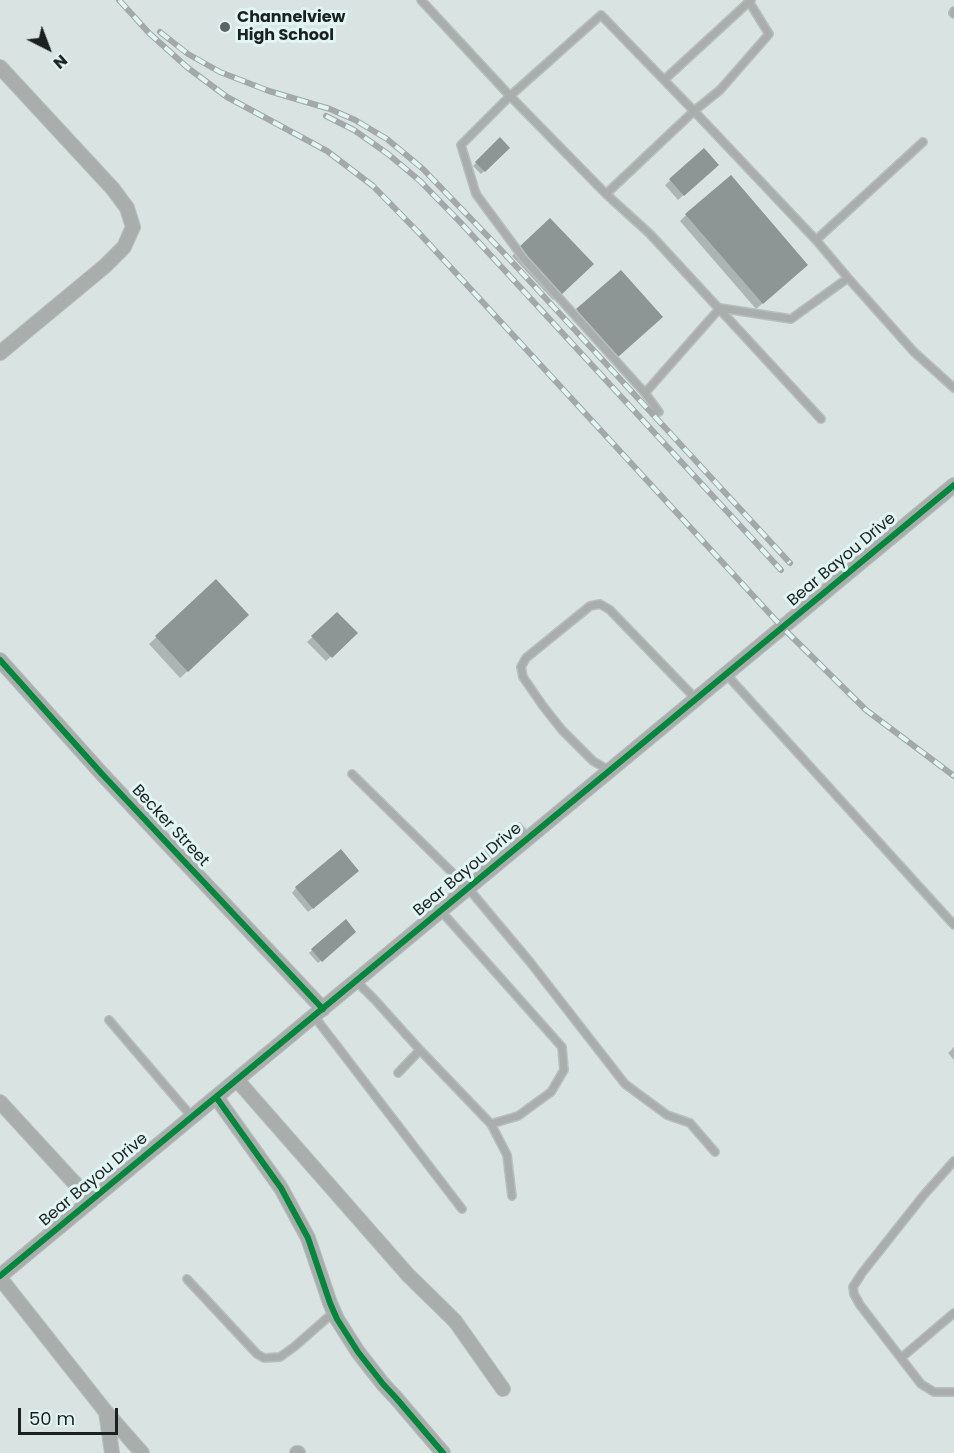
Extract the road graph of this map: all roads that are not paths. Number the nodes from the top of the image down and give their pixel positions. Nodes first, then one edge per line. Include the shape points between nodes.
1 (422, 0) edge
2 (750, 0) edge
3 (0, 67) edge
4 (664, 80) junction
5 (510, 96) junction
6 (694, 111) junction
7 (923, 142) dead end
8 (606, 194) junction
9 (816, 240) junction
10 (848, 278) junction
11 (720, 308) junction
12 (0, 353) edge
13 (954, 388) edge
14 (645, 393) junction
15 (659, 412) dead end
16 (821, 419) dead end
17 (954, 485) edge
18 (0, 660) edge
19 (726, 674) junction
20 (696, 699) junction
21 (609, 771) junction
22 (352, 774) dead end
23 (468, 888) junction
24 (441, 911) junction
25 (954, 925) edge
26 (356, 981) junction
27 (318, 1012) junction
28 (109, 1020) dead end
29 (420, 1050) junction
30 (398, 1073) dead end
31 (237, 1080) junction
32 (216, 1097) junction
33 (0, 1102) edge
34 (192, 1117) junction
35 (490, 1124) junction
36 (715, 1152) dead end
37 (954, 1161) edge
38 (512, 1196) dead end
39 (91, 1201) junction
40 (462, 1209) dead end
41 (0, 1277) edge
42 (187, 1279) dead end
43 (333, 1312) junction
44 (954, 1313) edge
45 (901, 1358) junction
46 (503, 1389) dead end
47 (954, 1392) edge
48 (106, 1412) junction
49 (112, 1453) edge
50 (142, 1453) edge
51 (442, 1453) edge

1 - 5 lane
2 - 4 lane
2 - 6 lane via 769,34 720,90
3 - 12 street via 113,189 127,208 132,227 124,248
4 - 5 lane via 601,15
4 - 6 lane
5 - 8 lane
5 - 14 lane via 462,144 476,194 524,259
6 - 8 lane
6 - 9 lane
7 - 9 lane
8 - 11 lane
9 - 10 lane
10 - 11 lane via 791,319
10 - 13 lane via 914,352
11 - 14 lane
11 - 16 lane
14 - 15 lane
17 - 19 street, Bear Bayou Drive
18 - 27 street, Becker Street
19 - 20 street, Bear Bayou Drive
19 - 25 lane
20 - 21 street, Bear Bayou Drive
20 - 21 lane via 600,604 590,606 526,658 521,667 523,677 543,706 592,761
21 - 23 street, Bear Bayou Drive
22 - 23 lane
23 - 24 street, Bear Bayou Drive
23 - 36 lane via 625,1084 667,1115 690,1123
24 - 26 street, Bear Bayou Drive
24 - 35 lane via 562,1047 564,1070 551,1092 518,1116
26 - 27 street, Bear Bayou Drive
26 - 29 lane
27 - 31 street, Bear Bayou Drive
27 - 40 lane
28 - 34 lane
29 - 30 lane
29 - 35 lane
31 - 32 street, Bear Bayou Drive
31 - 46 street via 408,1275 455,1321
32 - 34 street, Bear Bayou Drive
32 - 43 street via 292,1208 308,1239
33 - 39 street
34 - 39 street, Bear Bayou Drive
35 - 38 lane via 507,1155
37 - 45 lane via 853,1287 860,1305
39 - 41 street, Bear Bayou Drive
41 - 48 street
42 - 43 lane via 264,1358 280,1357
43 - 51 street via 358,1352
44 - 45 lane
45 - 47 lane via 921,1384 934,1392
48 - 49 street
48 - 50 street

